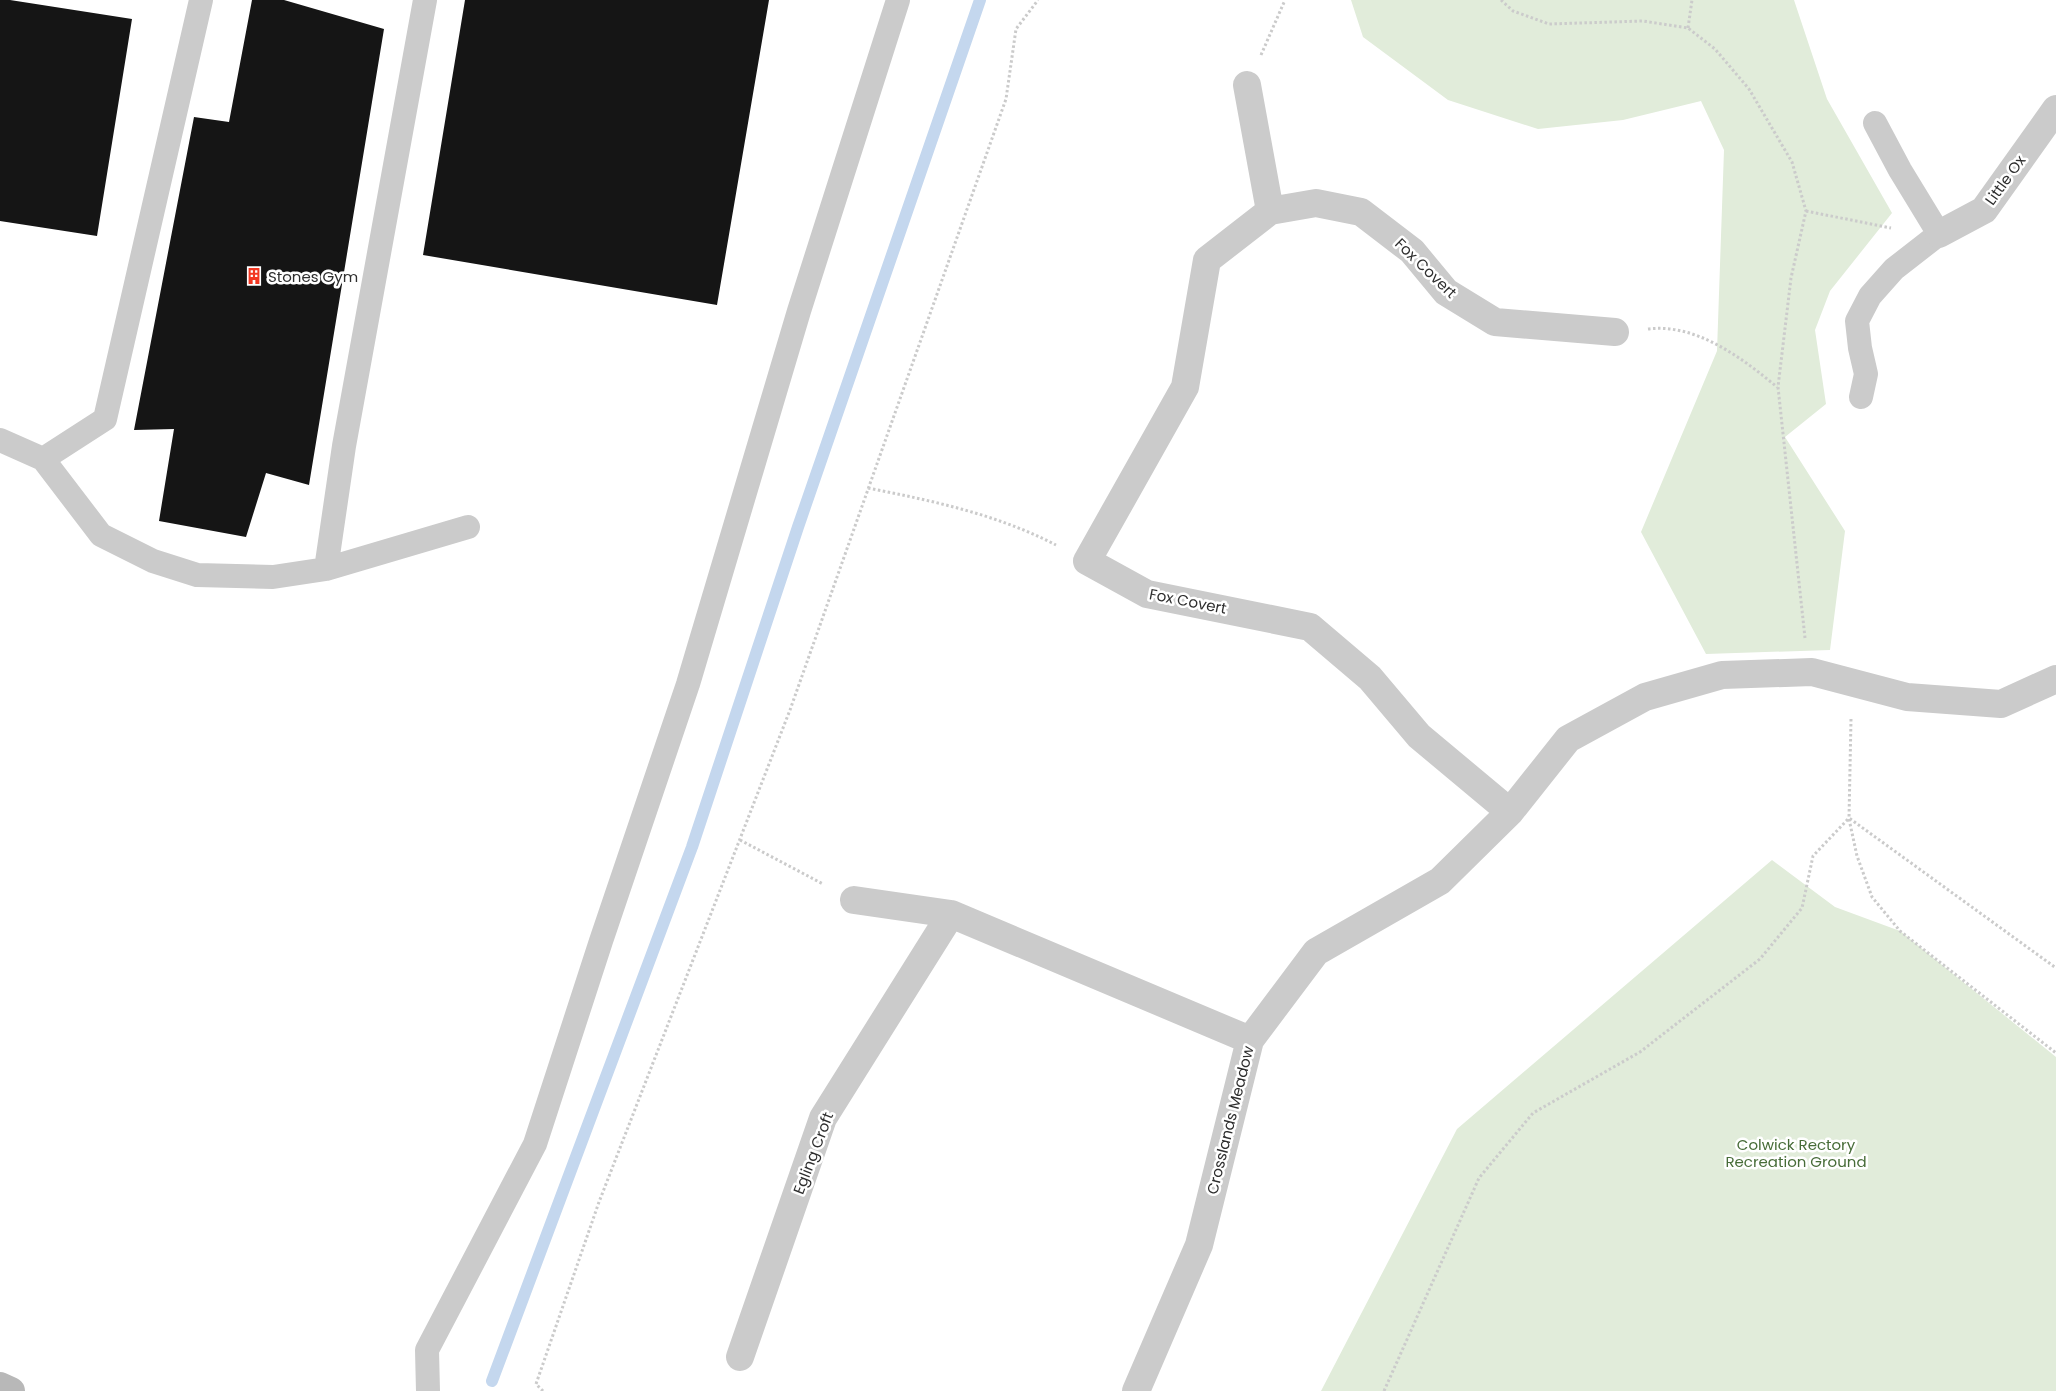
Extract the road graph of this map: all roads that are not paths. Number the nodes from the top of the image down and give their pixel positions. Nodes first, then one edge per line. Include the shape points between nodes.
1 (201, 0) edge
2 (425, 0) edge
3 (898, 0) edge
4 (1247, 86) road end
5 (2056, 109) edge
6 (1875, 123) dead end
7 (1270, 211) junction
8 (1939, 234) junction
9 (1615, 332) road end
10 (1862, 397) dead end
11 (0, 440) edge
12 (43, 459) junction
13 (468, 527) dead end
14 (326, 569) junction
15 (2056, 679) edge
16 (1510, 812) junction
17 (854, 900) road end
18 (951, 914) junction
19 (1250, 1040) junction
20 (740, 1357) dead end
21 (0, 1386) edge
22 (11, 1391) edge
23 (428, 1391) edge
24 (1136, 1391) edge

1 - 12 lane via 105,419
2 - 14 lane via 344,446
3 - 23 lane via 799,311 688,684 535,1144 427,1350
4 - 7 street
5 - 8 street, Little Ox via 1984,210
6 - 8 lane
7 - 9 street, Fox Covert via 1316,203 1361,212 1412,251 1446,292 1495,322
7 - 16 street, Fox Covert via 1207,260 1185,387 1087,560 1147,594 1310,627 1370,678 1419,736
8 - 10 lane via 1894,270 1870,296 1857,321 1866,374
11 - 12 lane
12 - 14 lane via 101,535 153,561 197,575 273,577
13 - 14 lane
15 - 16 street, Crosslands Meadow via 2001,704 1907,697 1812,672 1722,675 1645,697 1568,739
16 - 19 street, Crosslands Meadow via 1440,881 1316,952
17 - 18 street
18 - 19 street
18 - 20 street, Egling Croft via 823,1118
19 - 24 street, Crosslands Meadow via 1199,1245
21 - 22 street

